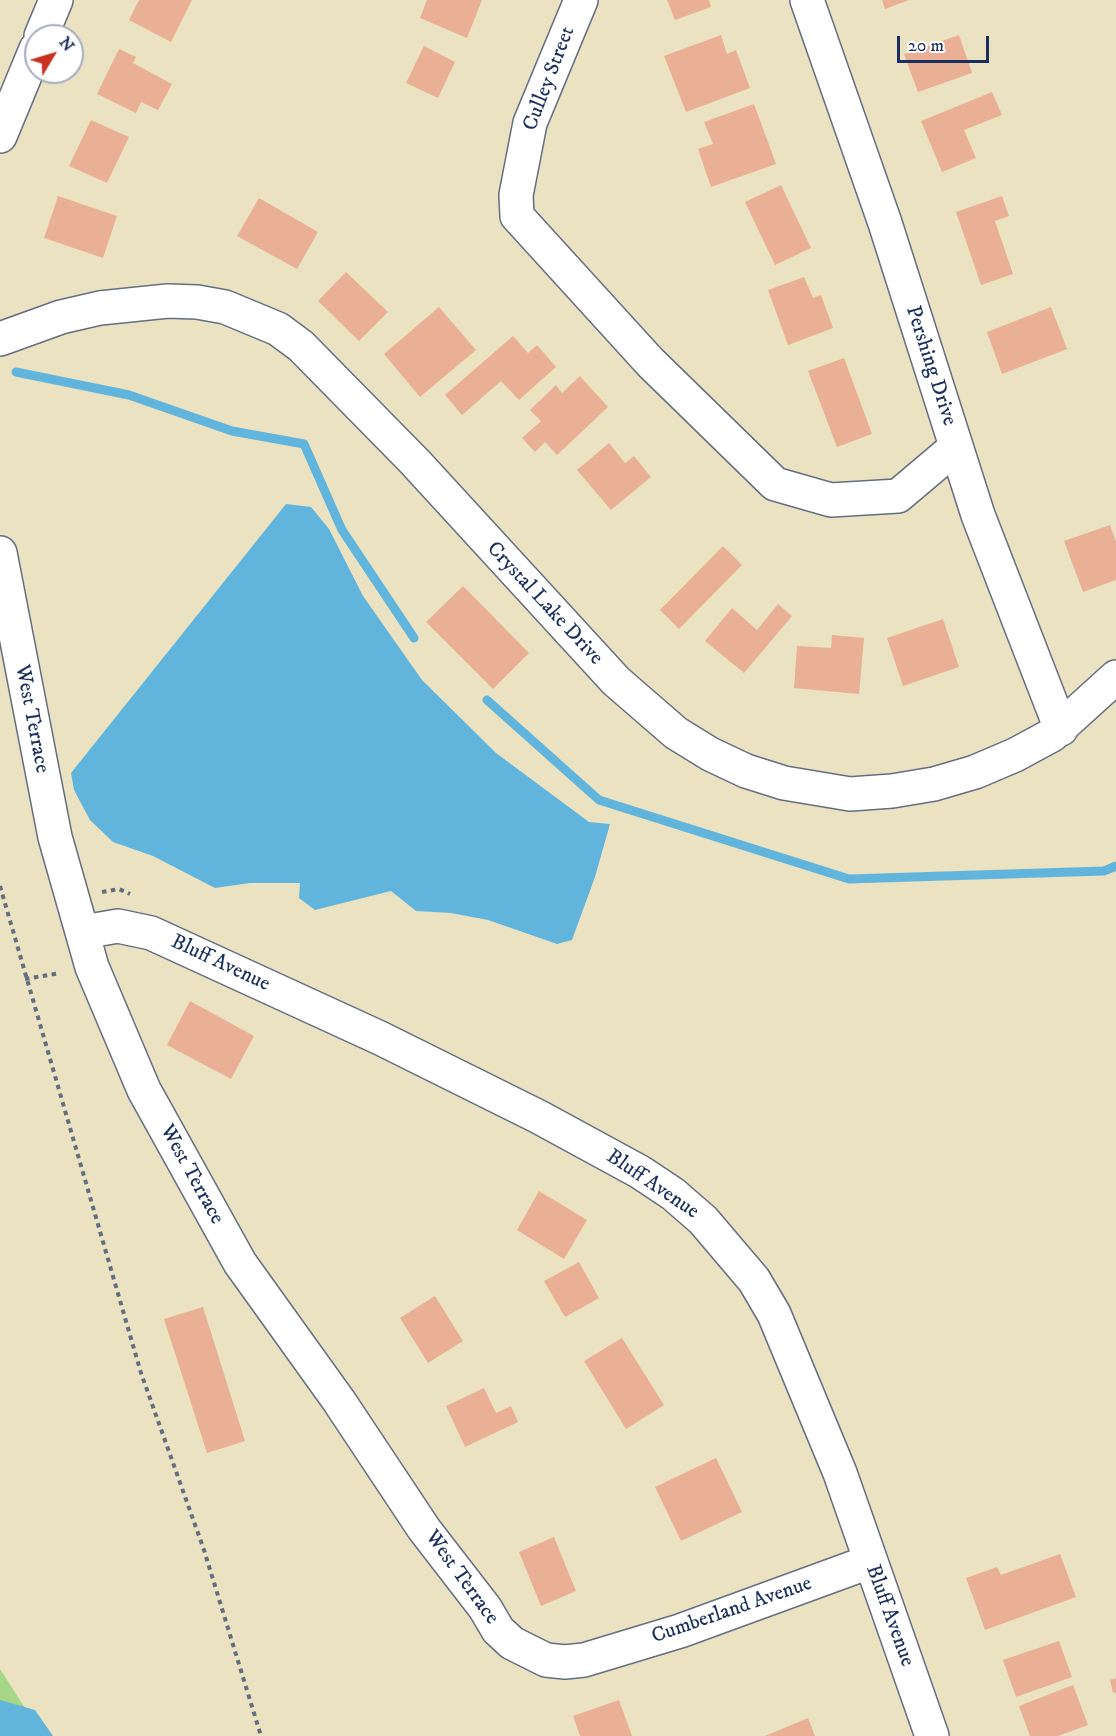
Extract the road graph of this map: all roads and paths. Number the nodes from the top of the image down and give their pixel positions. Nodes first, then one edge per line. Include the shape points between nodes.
1 (56, 0) edge
2 (581, 0) edge
3 (807, 0) edge
4 (46, 24) edge
5 (24, 78) edge
6 (0, 136) edge
7 (0, 339) edge
8 (956, 447) junction
9 (0, 553) edge
10 (1116, 676) edge
11 (1061, 729) junction
12 (0, 886) edge
13 (101, 892) dead end
14 (139, 898) dead end
15 (82, 932) junction
16 (869, 1562) junction
17 (593, 1657) joint
18 (261, 1736) edge
19 (932, 1736) edge

1 - 4 street
2 - 8 street, Culley Street via 530,123 516,195 517,216 650,362 776,484 831,500 897,496
3 - 8 street, Pershing Drive via 885,224
5 - 6 street
7 - 11 street, Crystal Lake Drive via 61,316 168,301 225,307 278,329 301,346 416,462 616,681 676,733 746,771 823,791 892,791 975,772
8 - 11 street, Pershing Drive via 978,515
9 - 15 street, West Terrace via 46,795
10 - 11 street, Crystal Lake Drive
12 - 18 path via 141,1373 204,1550
13 - 14 path via 119,890
15 - 16 street, Bluff Avenue via 118,926 151,933 380,1038 539,1117 673,1194 730,1249 774,1314 840,1473
15 - 17 street, West Terrace via 92,967 144,1090 184,1166 240,1263 424,1529 498,1630 512,1643 546,1660 565,1662
16 - 17 street, Cumberland Avenue via 680,1631
16 - 19 street, Bluff Avenue

